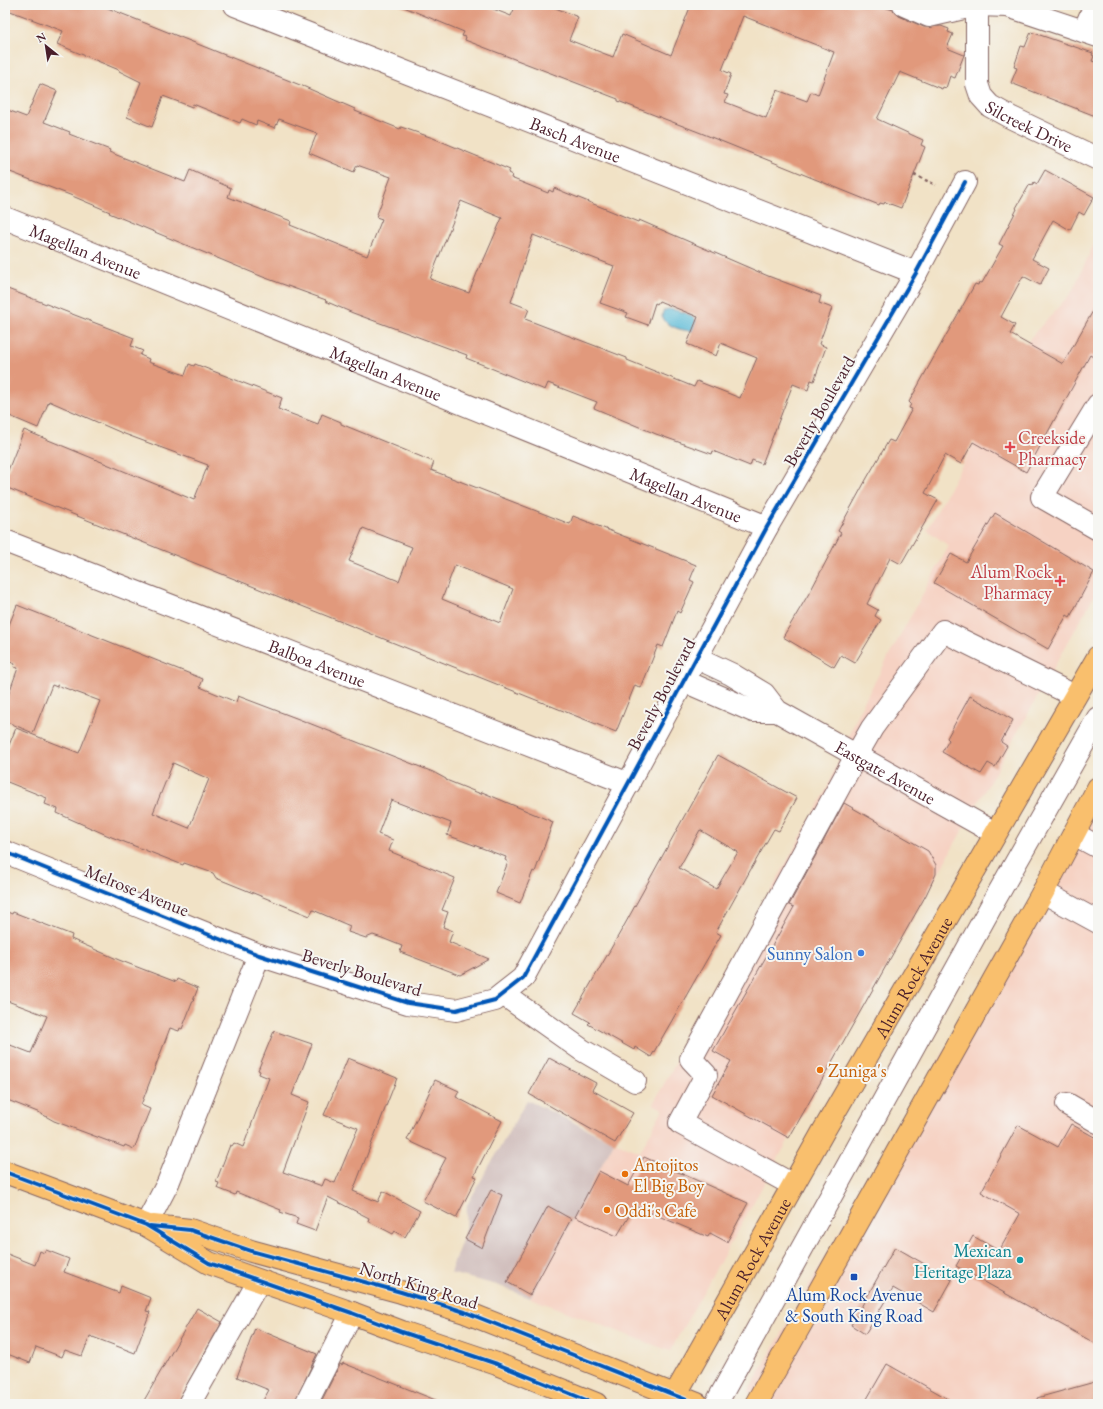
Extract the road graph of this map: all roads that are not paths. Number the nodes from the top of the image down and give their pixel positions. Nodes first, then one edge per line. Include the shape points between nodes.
1 (235, 5) edge
2 (904, 5) edge
3 (976, 5) edge
4 (1095, 5) edge
5 (1091, 34) edge
6 (1098, 159) edge
7 (965, 182) dead end
8 (5, 218) edge
9 (916, 273) junction
10 (1098, 405) edge
11 (767, 527) junction
12 (1098, 529) edge
13 (5, 541) edge
14 (1098, 657) edge
15 (697, 658) junction
16 (684, 681) junction
17 (1075, 696) junction
18 (777, 711) junction
19 (1098, 718) edge
20 (856, 756) junction
21 (628, 784) junction
22 (1098, 788) edge
23 (995, 833) junction
24 (1074, 834) junction
25 (1098, 847) edge
26 (5, 852) edge
27 (1043, 892) junction
28 (1098, 922) edge
29 (259, 955) junction
30 (503, 994) junction
31 (635, 1081) dead end
32 (1067, 1104) dead end
33 (1098, 1122) edge
34 (6, 1174) edge
35 (793, 1186) junction
36 (146, 1225) junction
37 (259, 1281) junction
38 (352, 1313) junction
39 (673, 1400) edge
40 (189, 1404) edge
41 (306, 1404) edge
42 (596, 1404) edge
43 (697, 1404) edge
44 (716, 1404) edge
45 (756, 1404) edge

1 - 9 street, Basch Avenue
2 - 3 street via 929,16
3 - 5 street via 1008,6
3 - 6 street, Silcreek Drive via 977,84 981,96 990,106 1010,117
4 - 5 street
7 - 9 street, Beverly Boulevard
8 - 11 street, Magellan Avenue
9 - 11 street, Beverly Boulevard
10 - 12 street via 1042,496
11 - 15 street, Beverly Boulevard
13 - 21 street, Balboa Avenue
14 - 17 main road, Alum Rock Avenue
15 - 16 street, Beverly Boulevard
15 - 18 street, Eastgate Avenue via 764,694
16 - 18 street, Eastgate Avenue via 752,711
16 - 21 street, Beverly Boulevard
17 - 20 street via 943,631 872,728
17 - 23 main road, Alum Rock Avenue
18 - 20 street, Eastgate Avenue
19 - 44 street, Alum Rock Avenue
20 - 23 street, Eastgate Avenue
20 - 35 street via 691,1059 706,1075 680,1123
21 - 30 street, Beverly Boulevard via 523,978
22 - 24 main road
23 - 35 main road, Alum Rock Avenue
24 - 25 street
24 - 27 main road
26 - 29 street, Melrose Avenue
27 - 28 street
27 - 45 main road
29 - 30 street, Beverly Boulevard via 408,1003 456,1010 495,1000
29 - 36 street via 168,1183
30 - 31 street via 582,1050
32 - 33 street
34 - 36 main road, North King Road
35 - 39 main road, Alum Rock Avenue
36 - 37 main road, North King Road via 209,1263
36 - 39 main road, North King Road via 190,1230 450,1307
37 - 38 main road, North King Road
37 - 40 street
38 - 41 street
38 - 42 main road, North King Road via 497,1364
39 - 43 main road, North King Road

